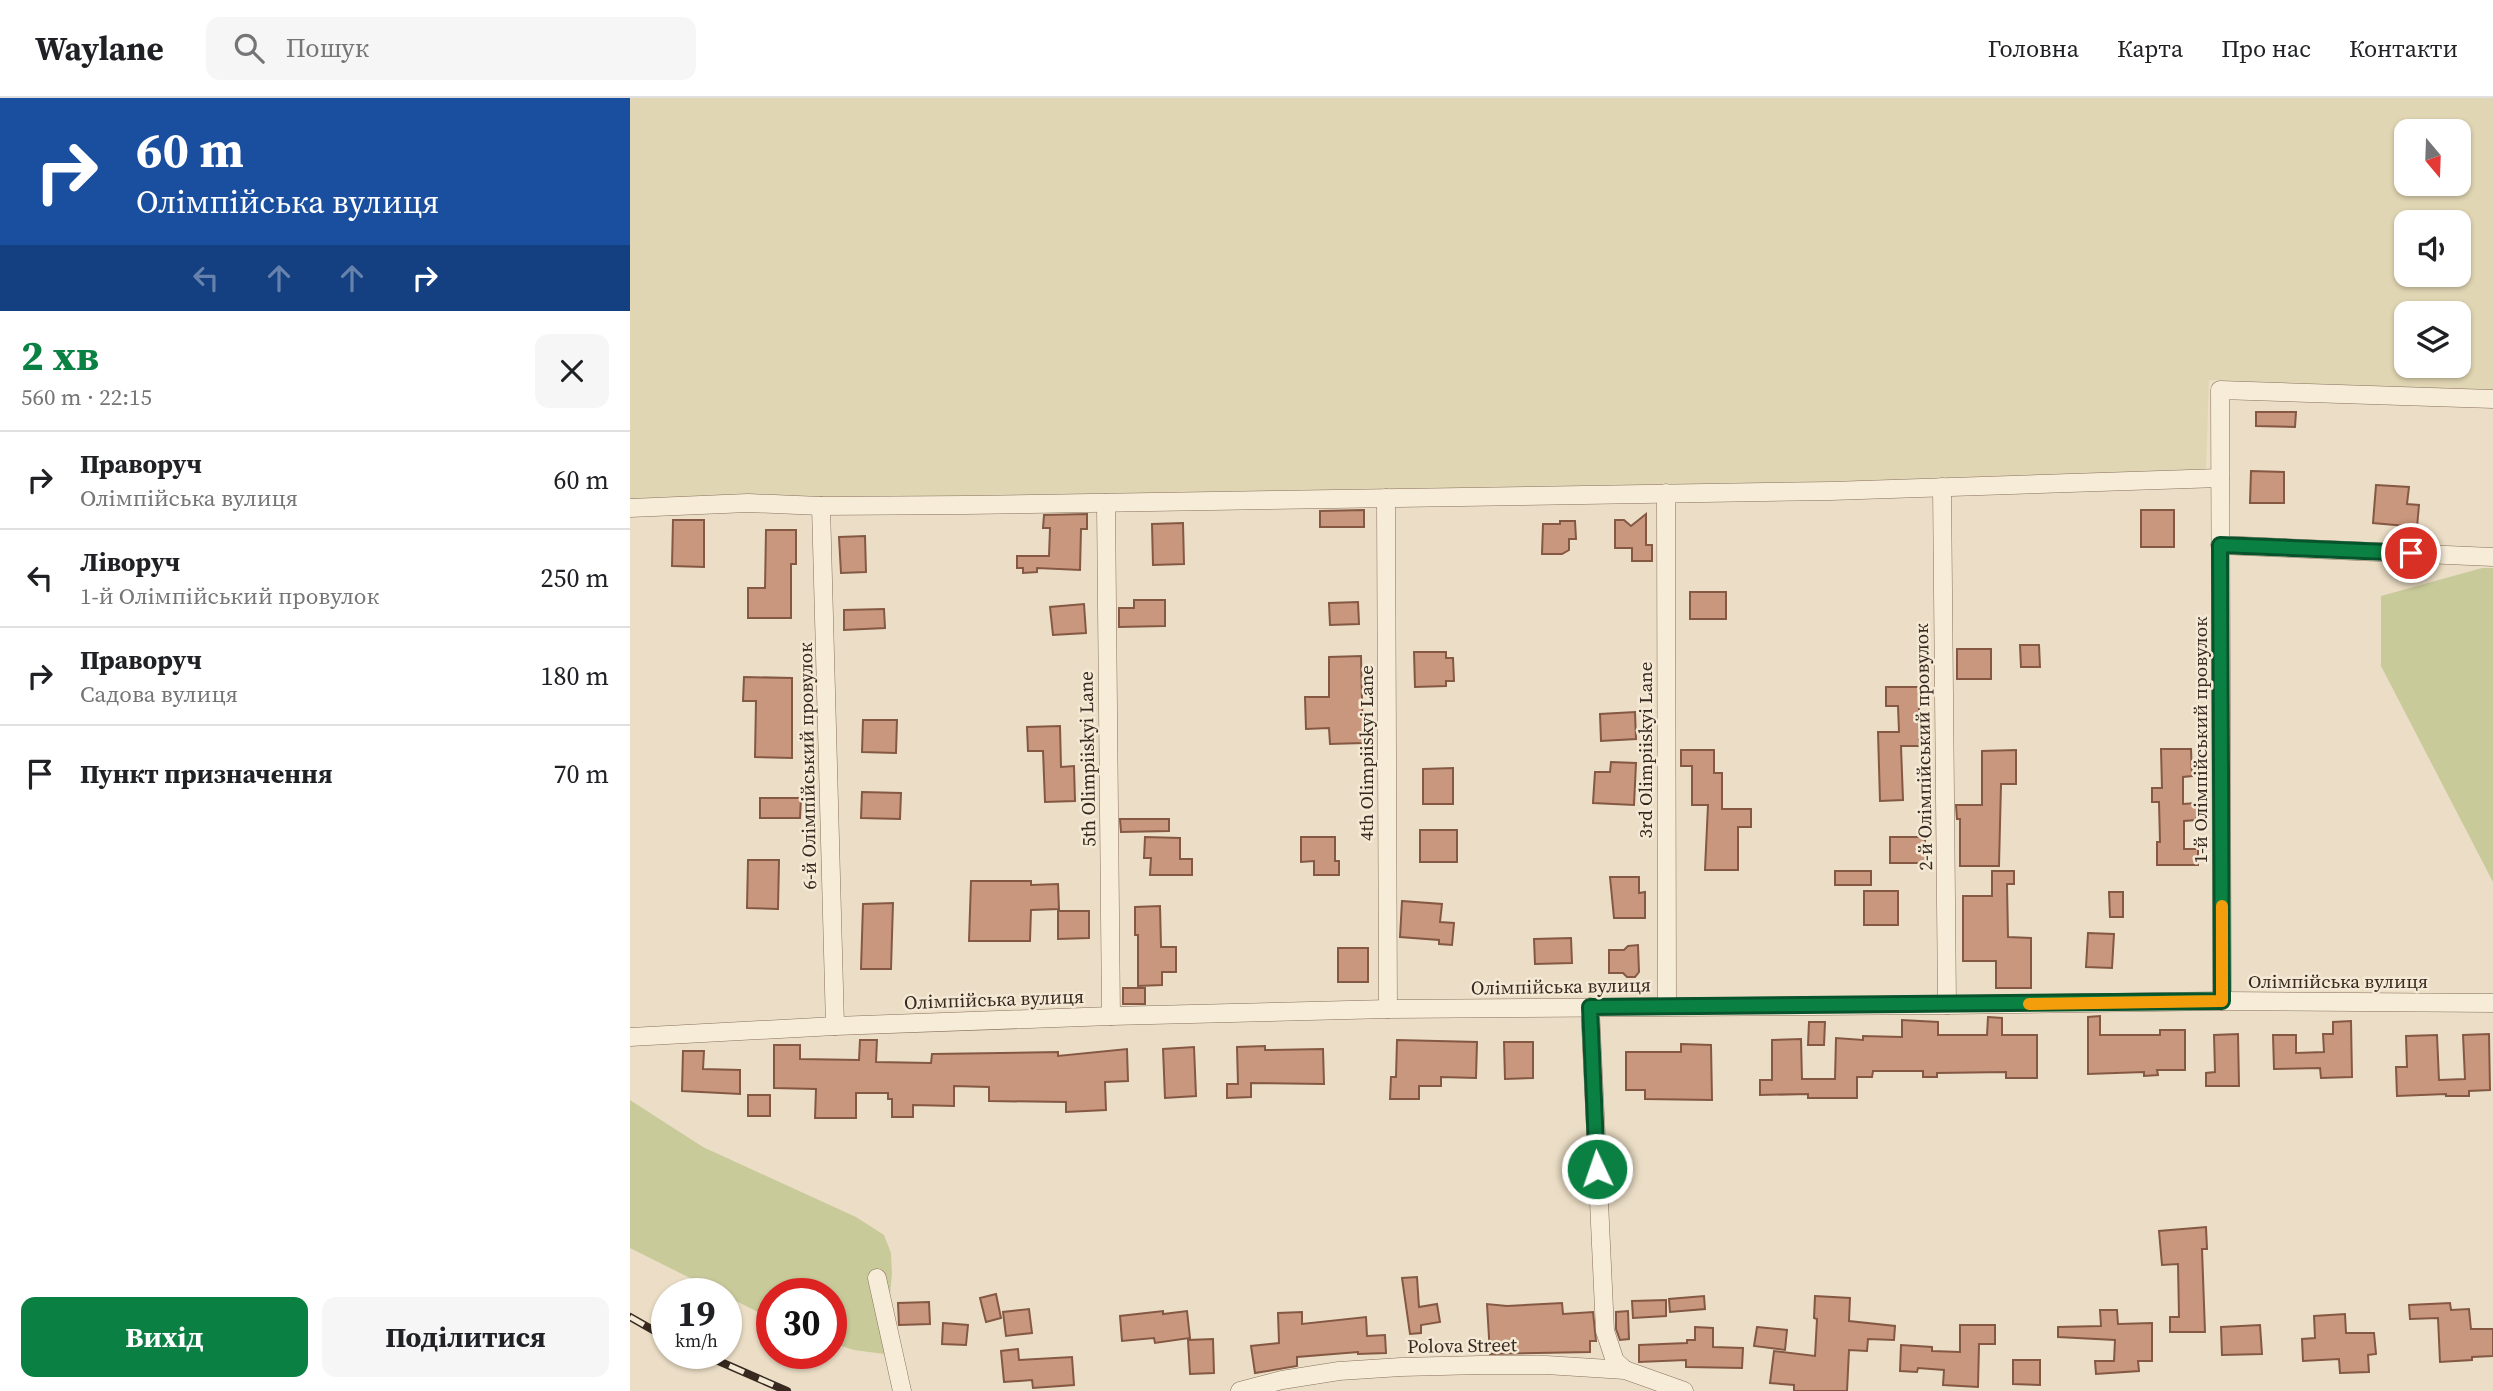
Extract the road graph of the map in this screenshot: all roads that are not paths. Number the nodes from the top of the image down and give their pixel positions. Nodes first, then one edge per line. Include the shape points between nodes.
1 (2493, 399) edge
2 (2220, 478) junction
3 (1942, 487) junction
4 (1666, 493) junction
5 (1386, 498) junction
6 (1106, 503) junction
7 (821, 506) junction
8 (630, 508) edge
9 (2220, 545) junction
10 (2493, 557) edge
11 (2222, 1001) junction
12 (2493, 1003) edge
13 (1667, 1006) junction
14 (1947, 1006) junction
15 (1590, 1007) junction
16 (1388, 1009) junction
17 (1111, 1016) junction
18 (835, 1026) junction
19 (630, 1037) edge
20 (877, 1278) dead end
21 (1625, 1370) junction
22 (902, 1391) edge
23 (1240, 1391) edge
24 (1684, 1391) edge

1 - 2 street, 1-й Олімпійський провулок via 2220,390
2 - 3 street
2 - 9 street, 1-й Олімпійський провулок
3 - 4 street
3 - 14 street, 2-й Олімпійський провулок
4 - 5 street
4 - 13 street, 3rd Olimpiiskyi Lane
5 - 6 street
5 - 16 street, 4th Olimpiiskyi Lane
6 - 7 street
6 - 17 street, 5th Olimpiiskyi Lane
7 - 8 street via 748,503
7 - 18 street, 6-й Олімпійський провулок
9 - 10 street
9 - 11 street, 1-й Олімпійський провулок
11 - 12 street, Олімпійська вулиця
11 - 14 street, Олімпійська вулиця
13 - 14 street, Олімпійська вулиця
13 - 15 street, Олімпійська вулиця
15 - 16 street, Олімпійська вулиця
15 - 21 street via 1605,1331 1615,1361
16 - 17 street, Олімпійська вулиця
17 - 18 street, Олімпійська вулиця
18 - 19 street, Олімпійська вулиця
20 - 22 street
21 - 23 street, Polova Street via 1546,1365 1371,1368 1310,1375
21 - 24 street, Polova Street

